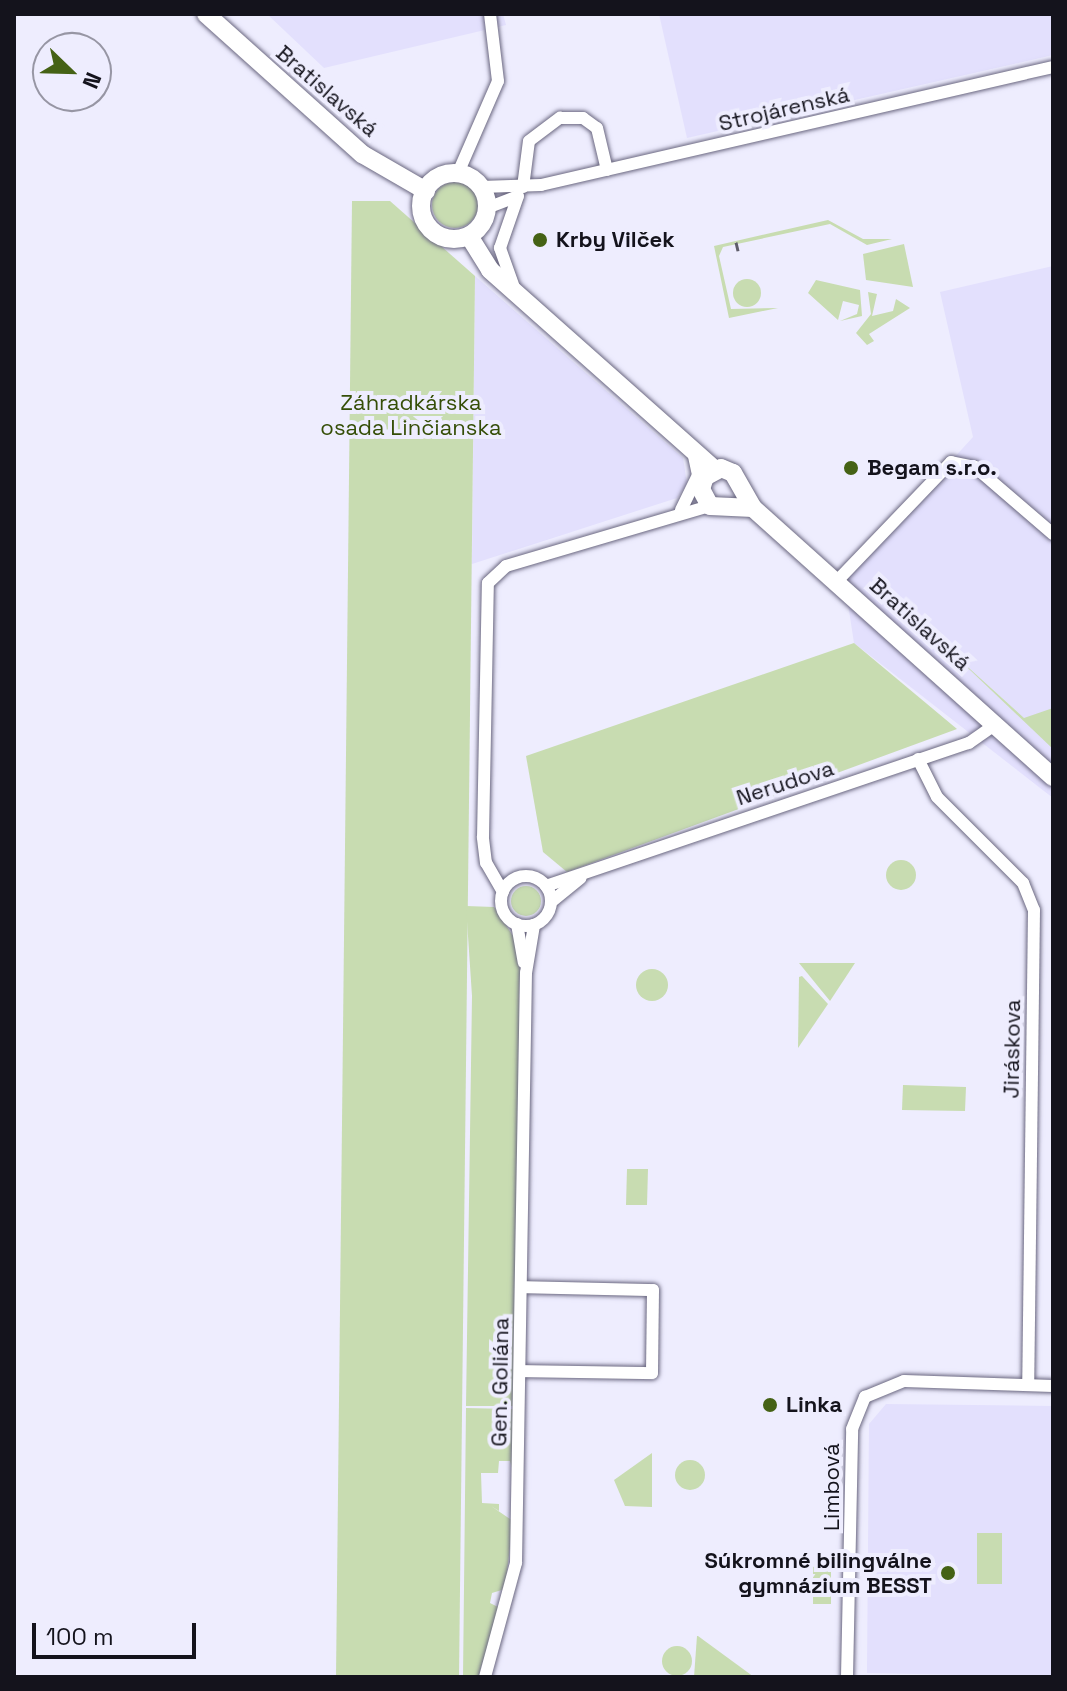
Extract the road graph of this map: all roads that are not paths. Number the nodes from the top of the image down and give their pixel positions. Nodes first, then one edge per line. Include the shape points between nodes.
1 (206, 14) edge
2 (490, 14) edge
3 (1053, 67) edge
4 (607, 170) junction
5 (458, 173) junction
6 (481, 187) junction
7 (528, 190) junction
8 (426, 191) junction
9 (487, 208) junction
10 (469, 236) junction
11 (516, 293) junction
12 (696, 457) junction
13 (701, 494) junction
14 (737, 497) junction
15 (1053, 534) edge
16 (837, 581) junction
17 (995, 725) junction
18 (918, 759) junction
19 (1053, 777) edge
20 (486, 863) junction
21 (584, 876) junction
22 (512, 881) junction
23 (546, 886) junction
24 (503, 892) junction
25 (551, 902) junction
26 (517, 924) junction
27 (534, 925) junction
28 (526, 973) junction
29 (522, 1287) junction
30 (521, 1371) junction
31 (1028, 1382) junction
32 (1053, 1386) edge
33 (485, 1677) edge
34 (847, 1677) edge

1 - 8 main road, Bratislavská via 362,154
2 - 5 street via 498,81
3 - 4 street, Strojárenská
4 - 7 street, Strojárenská
4 - 7 street via 597,128 583,118 560,118 529,141
5 - 6 main road
5 - 8 main road via 438,177
6 - 7 street
6 - 9 main road
7 - 9 street
7 - 11 street via 500,248
8 - 10 main road via 422,209 432,230 445,238
9 - 10 main road
10 - 11 main road, Bratislavská
11 - 12 main road, Bratislavská
12 - 13 main road, Bratislavská
12 - 13 street
13 - 14 main road, Bratislavská
13 - 14 main road, Bratislavská via 733,473
13 - 20 street via 506,566 488,583
14 - 16 main road, Bratislavská
15 - 16 street via 975,467 951,462
16 - 17 main road, Bratislavská
17 - 18 street, Nerudova via 979,740
17 - 19 main road, Bratislavská
18 - 21 street, Nerudova
18 - 31 street, Jiráskova via 937,797 1023,883 1034,910
20 - 22 street
20 - 24 street
21 - 23 street, Nerudova
21 - 25 street, Nerudova
22 - 23 street via 533,877
22 - 24 street
23 - 25 street
24 - 26 street via 505,914
25 - 27 street
26 - 27 street
26 - 28 street
27 - 28 street
28 - 29 street, Gen. Goliána
29 - 30 street, Gen. Goliána
29 - 30 street via 653,1290 652,1373
30 - 33 street, Gen. Goliána via 516,1563
31 - 32 street, Limbová
31 - 34 street, Limbová via 891,1382 858,1408

